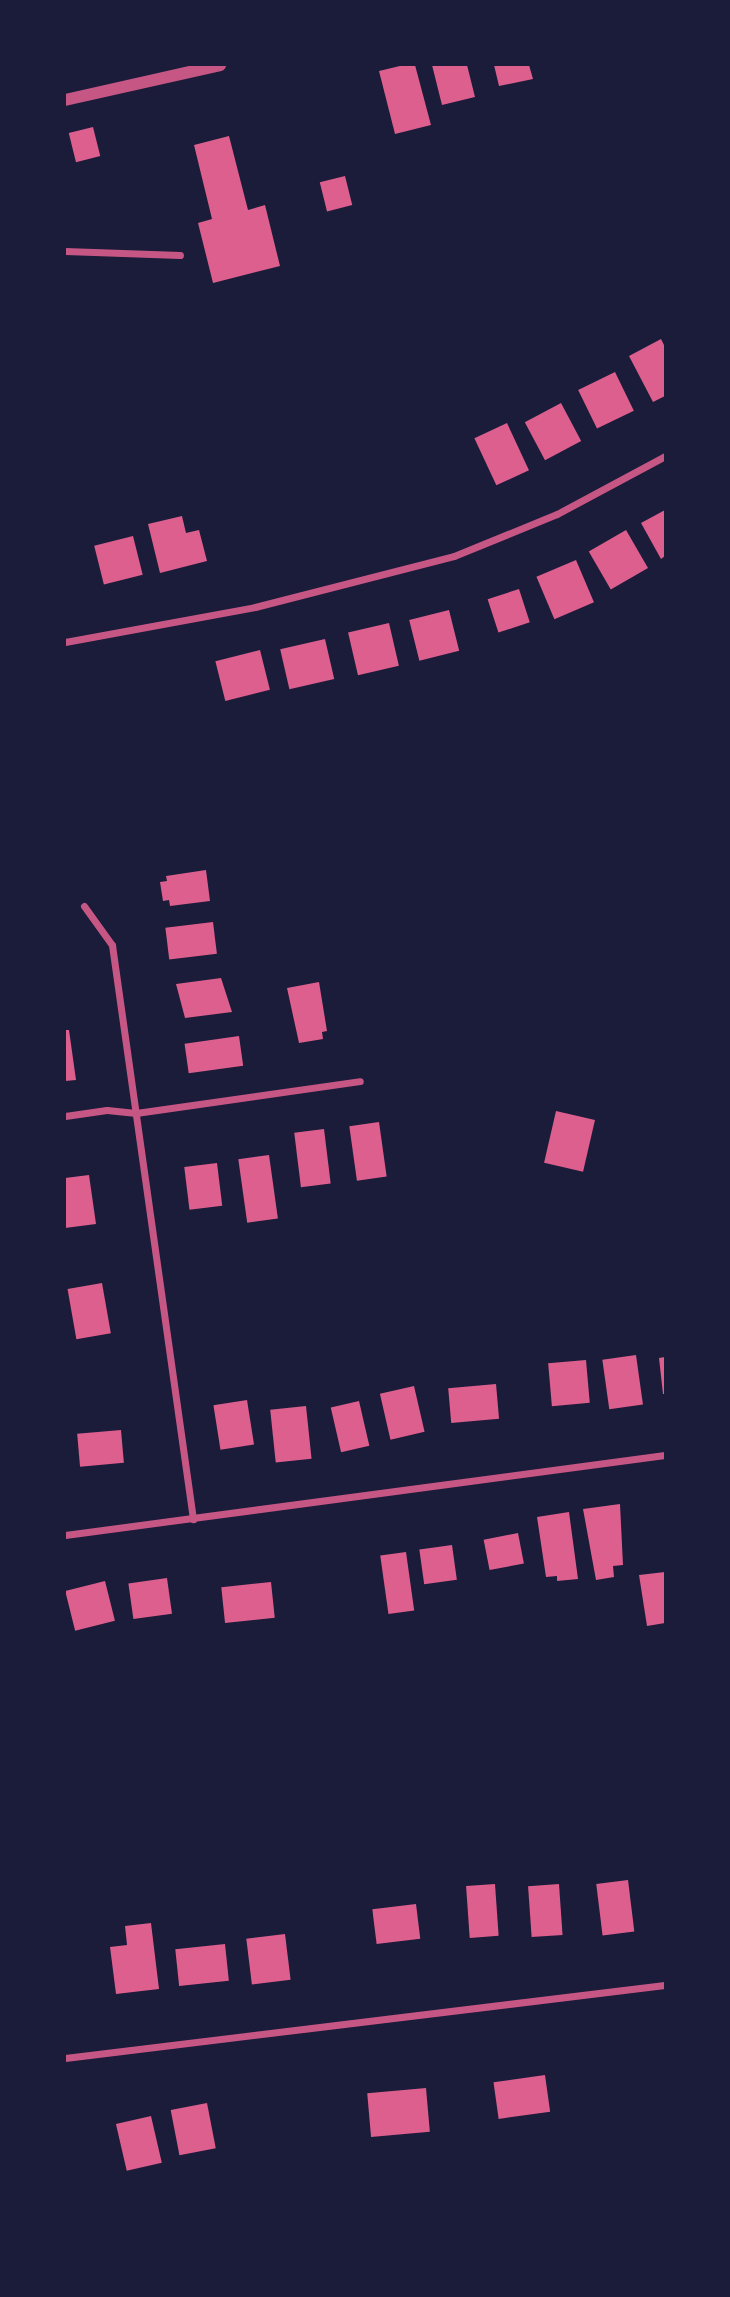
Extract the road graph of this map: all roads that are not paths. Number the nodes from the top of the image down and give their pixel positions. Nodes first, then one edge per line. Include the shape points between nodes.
1 (220, 65) edge
2 (65, 100) edge
3 (65, 251) edge
4 (180, 255) dead end
5 (665, 456) edge
6 (65, 642) edge
7 (84, 906) dead end
8 (360, 1081) dead end
9 (136, 1114) junction
10 (65, 1116) edge
11 (665, 1455) edge
12 (193, 1518) junction
13 (65, 1535) edge
14 (665, 1985) edge
15 (65, 2058) edge

1 - 2 street
3 - 4 street
5 - 6 street via 557,514 454,556 255,607
7 - 9 street via 112,946
8 - 9 street
9 - 10 street via 107,1110
9 - 12 street
11 - 12 street
12 - 13 street
14 - 15 street

